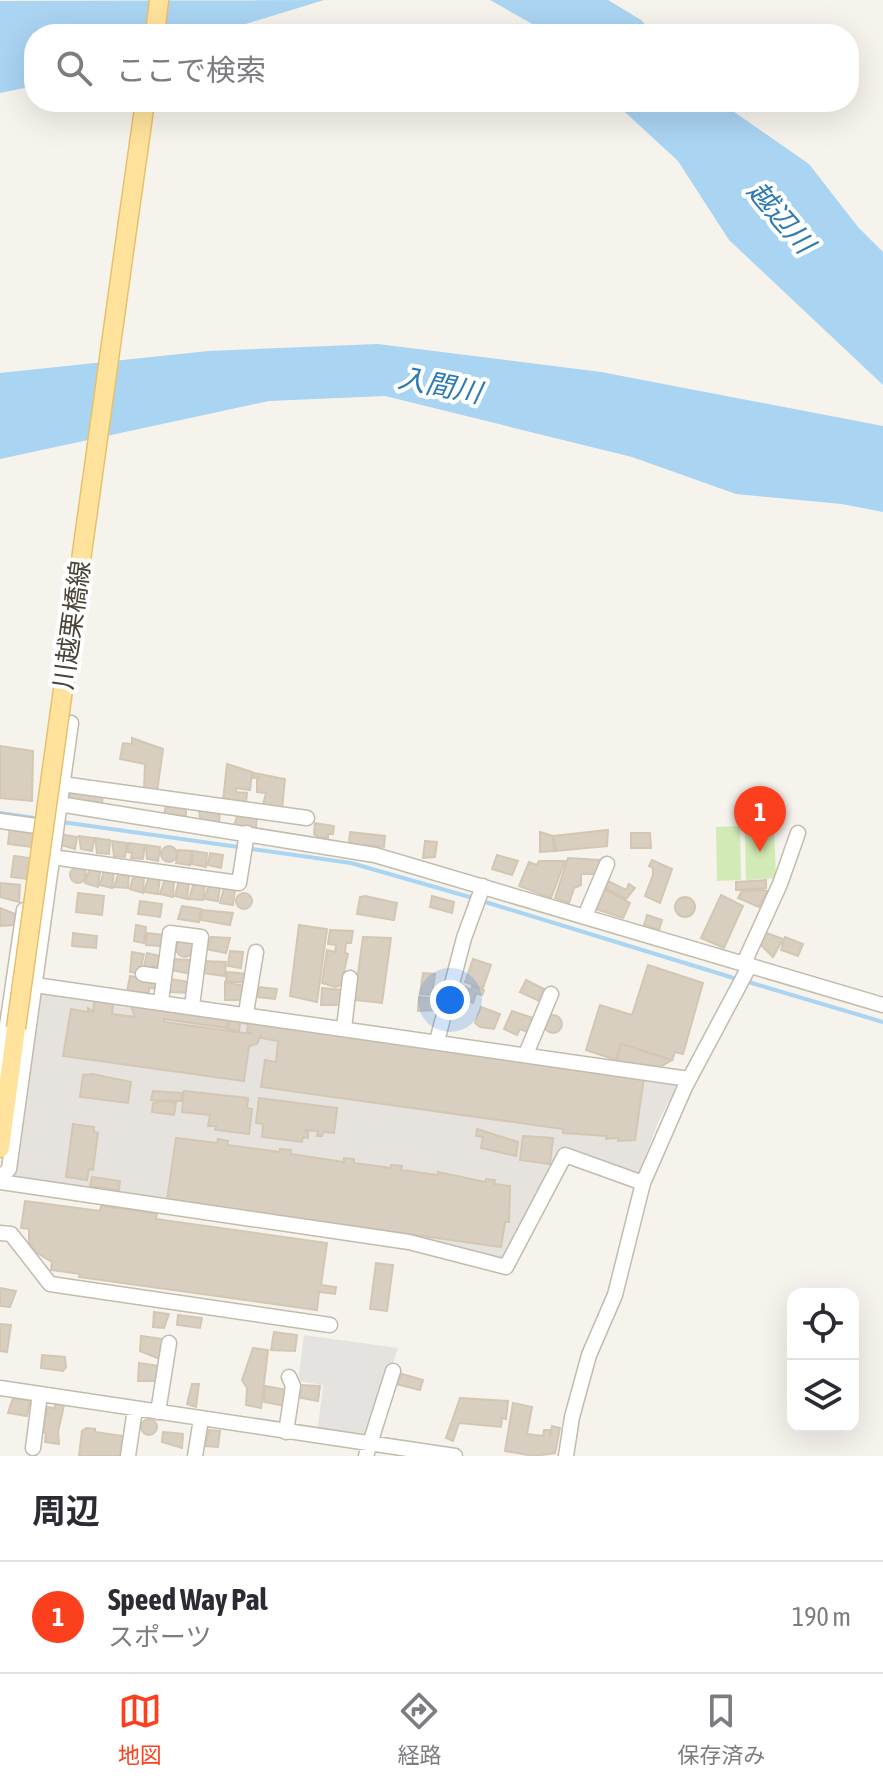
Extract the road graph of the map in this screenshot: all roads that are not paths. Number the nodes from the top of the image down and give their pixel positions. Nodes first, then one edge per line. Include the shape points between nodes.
1 (159, 0) edge
2 (156, 24) edge
3 (144, 112) edge
4 (71, 723) dead end
5 (62, 784) junction
6 (59, 804) junction
7 (307, 818) dead end
8 (0, 821) edge
9 (56, 829) junction
10 (247, 833) junction
11 (798, 833) dead end
12 (52, 857) junction
13 (607, 864) dead end
14 (49, 885) junction
15 (483, 886) junction
16 (585, 916) junction
17 (256, 952) dead end
18 (747, 964) junction
19 (143, 974) dead end
20 (164, 977) junction
21 (350, 978) dead end
22 (6, 979) edge
23 (35, 985) junction
24 (551, 994) dead end
25 (161, 1001) junction
26 (883, 1005) edge
27 (192, 1006) junction
28 (311, 1006) dead end
29 (246, 1013) junction
30 (309, 1023) junction
31 (344, 1028) junction
32 (437, 1041) junction
33 (526, 1054) junction
34 (0, 1073) edge
35 (689, 1079) junction
36 (0, 1148) edge
37 (0, 1180) edge
38 (643, 1183) junction
39 (0, 1233) edge
40 (330, 1325) dead end
41 (169, 1343) dead end
42 (393, 1371) dead end
43 (289, 1377) dead end
44 (0, 1388) edge
45 (40, 1394) junction
46 (135, 1409) junction
47 (158, 1412) junction
48 (201, 1419) junction
49 (286, 1432) junction
50 (33, 1448) dead end
51 (368, 1450) edge
52 (128, 1456) edge
53 (195, 1456) edge
54 (455, 1456) edge
55 (566, 1456) edge

1 - 2 main road
3 - 36 main road, 川越栗橋線, bridge
4 - 5 street
5 - 6 street
5 - 7 street
6 - 9 street
6 - 10 street
8 - 9 street
9 - 12 street
10 - 12 street via 239,883
10 - 15 street via 375,855
11 - 18 street
12 - 14 street
13 - 16 street
14 - 22 street via 24,909
14 - 23 street
15 - 16 street
15 - 32 street
16 - 18 street
17 - 29 street
18 - 26 street
18 - 35 street
19 - 20 street
20 - 25 street
20 - 27 street via 170,933 201,937
21 - 31 street
22 - 34 street
23 - 25 street
23 - 37 street via 9,1169
24 - 33 street
25 - 27 street
27 - 29 street
28 - 30 street
29 - 30 street
30 - 31 street
31 - 32 street
32 - 33 street
33 - 35 street
35 - 38 street
37 - 38 street via 409,1242 506,1267 565,1155
38 - 55 street via 615,1295 586,1368
39 - 40 street via 11,1234 50,1284
41 - 47 street
42 - 51 street
43 - 49 street via 293,1386
44 - 45 street
45 - 46 street
45 - 50 street
46 - 47 street
46 - 52 street
47 - 48 street
48 - 49 street
48 - 53 street
49 - 51 street
51 - 54 street

